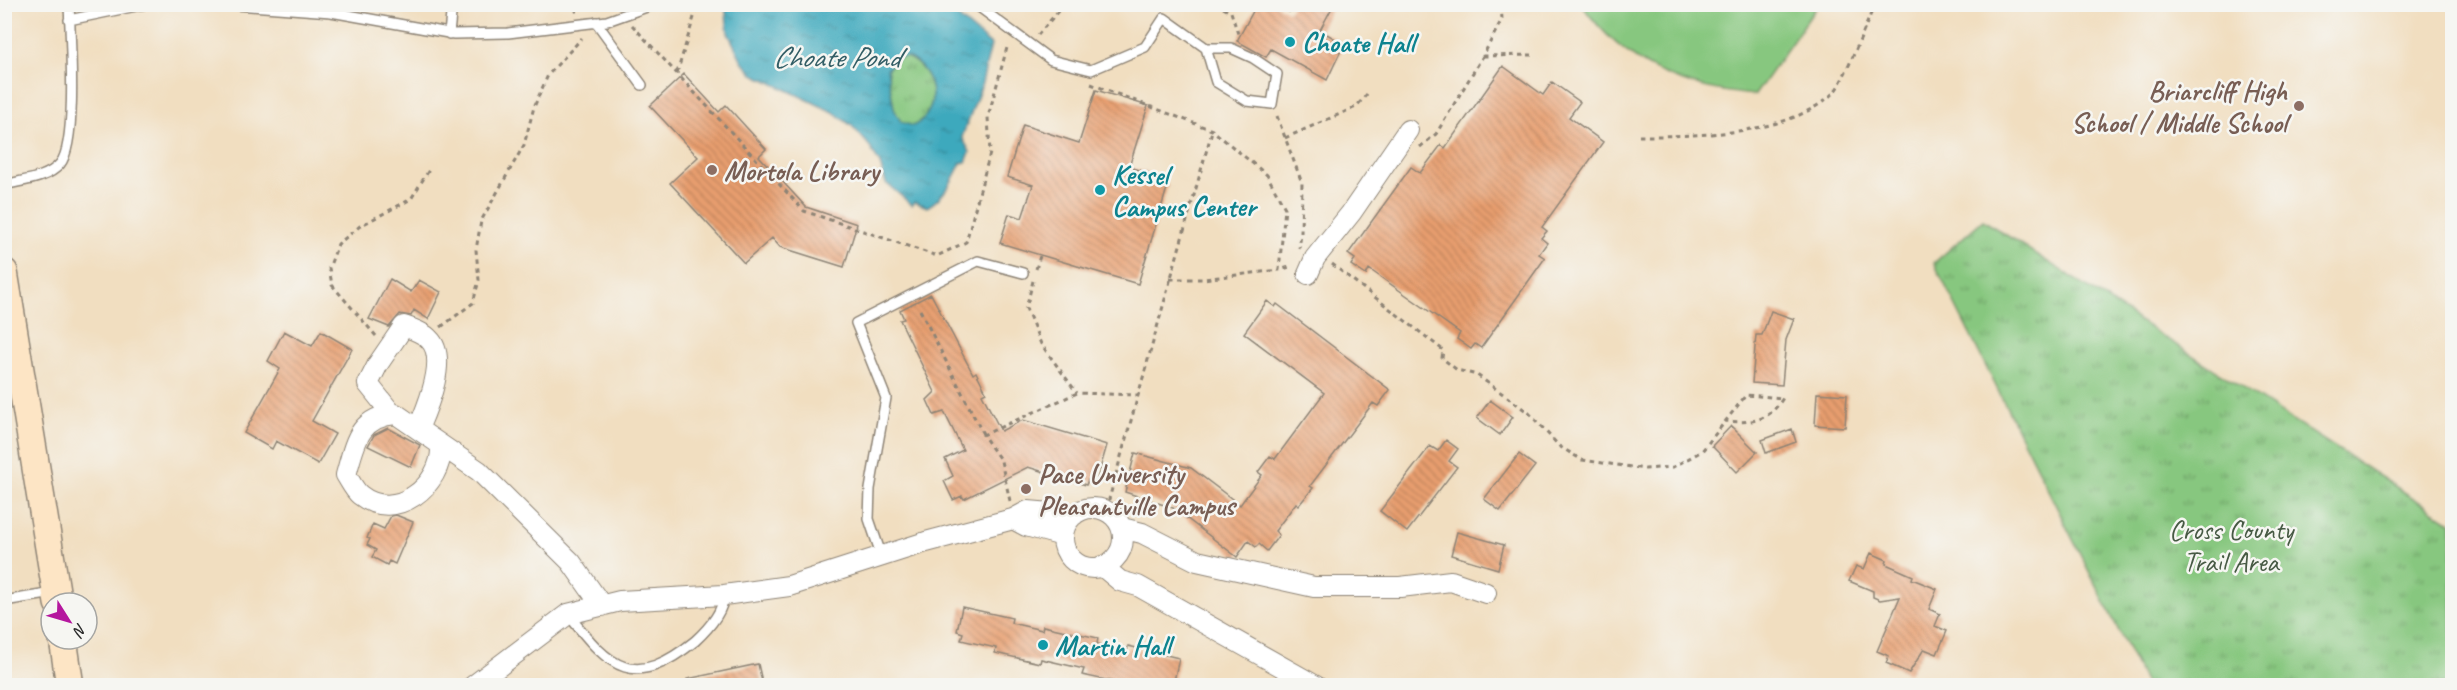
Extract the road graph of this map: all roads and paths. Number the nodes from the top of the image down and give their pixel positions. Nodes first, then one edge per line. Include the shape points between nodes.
1 (69, 4) edge
2 (146, 4) edge
3 (223, 4) edge
4 (452, 4) edge
5 (654, 4) edge
6 (698, 4) edge
7 (975, 4) edge
8 (1064, 4) edge
9 (1215, 4) edge
10 (1875, 4) edge
11 (623, 16) junction
12 (69, 20) junction
13 (596, 22) junction
14 (603, 31) junction
15 (1012, 31) junction
16 (449, 34) junction
17 (1239, 37) dead end
18 (1030, 44) junction
19 (1206, 48) junction
20 (1532, 55) dead end
21 (1484, 56) dead end
22 (677, 74) junction
23 (1089, 83) dead end
24 (642, 85) dead end
25 (1367, 94) dead end
26 (1272, 104) junction
27 (1212, 130) junction
28 (1408, 130) dead end
29 (1640, 136) dead end
30 (1285, 138) junction
31 (429, 170) dead end
32 (4, 185) edge
33 (1040, 256) dead end
34 (1305, 268) junction
35 (1280, 270) junction
36 (4, 272) edge
37 (1023, 273) dead end
38 (1170, 279) junction
39 (920, 310) dead end
40 (423, 336) junction
41 (387, 349) junction
42 (1077, 393) junction
43 (1137, 395) junction
44 (392, 414) junction
45 (1726, 421) junction
46 (418, 429) junction
47 (983, 435) junction
48 (441, 446) junction
49 (1106, 510) junction
50 (1074, 515) junction
51 (1014, 519) junction
52 (1063, 536) junction
53 (1121, 542) junction
54 (882, 557) junction
55 (1102, 566) junction
56 (1138, 586) junction
57 (56, 591) edge
58 (1486, 593) dead end
59 (724, 595) junction
60 (4, 597) edge
61 (39, 599) edge
62 (602, 606) junction
63 (568, 614) junction
64 (65, 651) edge
65 (70, 686) edge
66 (473, 686) edge
67 (1316, 686) edge

1 - 12 lane
2 - 12 lane
3 - 16 lane via 331,12
4 - 16 lane
5 - 11 lane
6 - 22 path
7 - 15 lane
8 - 18 path
9 - 17 path via 1231,12
10 - 29 path via 1835,92 1798,116 1740,132
11 - 13 lane
11 - 22 path
12 - 32 lane via 68,150 60,164 47,174
13 - 14 lane
13 - 16 lane via 508,33
14 - 24 lane
14 - 40 path via 580,38 548,75 524,145 481,221 476,250 479,280 473,303 450,322
15 - 18 lane
15 - 22 path via 988,117 990,153 966,242 937,256 804,210
18 - 19 lane via 1051,60 1091,70 1144,47 1164,18
19 - 26 lane via 1216,82 1247,101
19 - 26 lane via 1231,48 1277,74
20 - 21 path
23 - 27 path
25 - 30 path via 1356,106
26 - 30 path
27 - 35 path via 1268,175 1286,208
27 - 38 path
28 - 34 street via 1351,213
30 - 34 path via 1302,183
31 - 41 path via 411,199 360,226 338,244 328,268 332,285
33 - 42 path via 1026,308 1041,344
34 - 35 path
34 - 45 path via 1328,261 1443,350 1442,358 1457,370 1478,375 1529,413 1559,446 1582,460 1645,469 1673,467 1702,451
35 - 38 path
36 - 57 main road
37 - 54 lane via 978,261 856,323 886,398 870,489 869,519
38 - 43 path
39 - 47 path
40 - 41 street via 404,326
40 - 46 street via 438,355 429,404
41 - 44 street via 368,384
42 - 43 path
42 - 47 path
43 - 49 path
44 - 46 street
44 - 48 street via 377,416 359,432 346,475 359,494 381,505 404,502 427,486 442,461
45 - 45 path via 1746,395 1783,398 1774,411 1751,423
46 - 48 street
47 - 51 path via 1001,461
48 - 62 street via 479,471 571,562
49 - 50 street via 1089,508
49 - 53 street via 1113,514
50 - 51 street via 1028,511
50 - 52 street
51 - 52 street
51 - 54 street
52 - 55 street via 1068,554 1075,561 1083,566
53 - 55 street
53 - 56 street
53 - 58 street via 1139,548 1156,542 1197,561 1314,587 1400,587 1451,581
54 - 59 street via 789,586
55 - 56 street via 1120,581
56 - 67 street
59 - 62 street via 620,601
59 - 63 lane via 704,632 675,658 646,673 621,669 595,650
60 - 61 lane
62 - 63 street
63 - 66 street
64 - 65 main road

